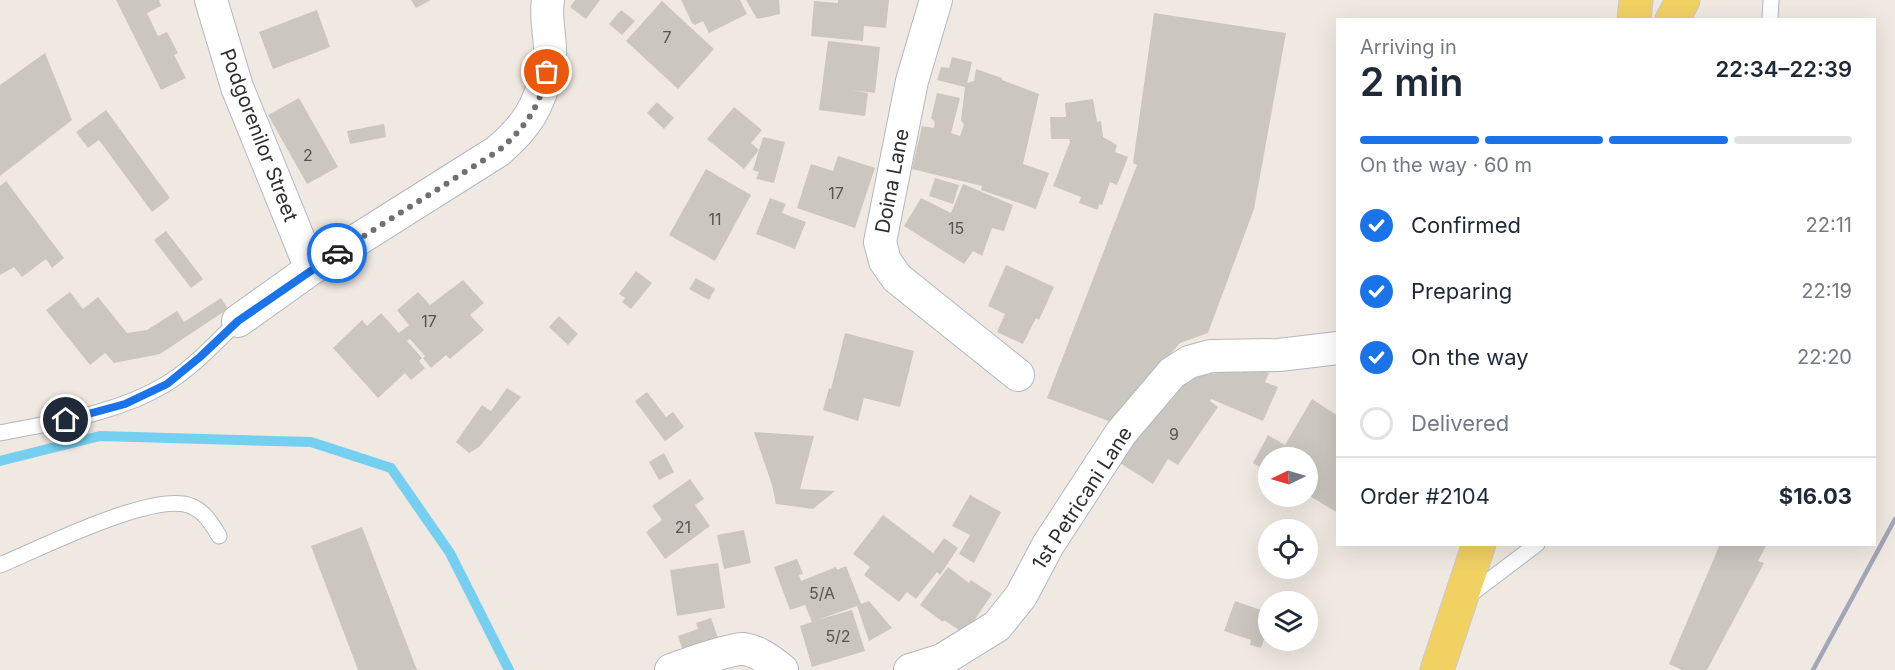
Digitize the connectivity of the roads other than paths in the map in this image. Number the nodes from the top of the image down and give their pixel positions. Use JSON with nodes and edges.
{"nodes":[{"id":1,"x":211,"y":0,"type":"edge"},
{"id":2,"x":548,"y":0,"type":"edge"},
{"id":3,"x":936,"y":0,"type":"edge"},
{"id":4,"x":1636,"y":0,"type":"edge"},
{"id":5,"x":1683,"y":0,"type":"edge"},
{"id":6,"x":1771,"y":0,"type":"edge"},
{"id":7,"x":1634,"y":18,"type":"edge"},
{"id":8,"x":1673,"y":18,"type":"edge"},
{"id":9,"x":1770,"y":18,"type":"edge"},
{"id":10,"x":311,"y":269,"type":"junction"},
{"id":11,"x":238,"y":321,"type":"joint"},
{"id":12,"x":1336,"y":348,"type":"edge"},
{"id":13,"x":1018,"y":375,"type":"dead end"},
{"id":14,"x":0,"y":433,"type":"edge"},
{"id":15,"x":219,"y":536,"type":"dead end"},
{"id":16,"x":1478,"y":546,"type":"edge"},
{"id":17,"x":1534,"y":546,"type":"edge"},
{"id":18,"x":0,"y":565,"type":"edge"},
{"id":19,"x":1460,"y":602,"type":"junction"},
{"id":20,"x":671,"y":670,"type":"edge"},
{"id":21,"x":782,"y":670,"type":"edge"},
{"id":22,"x":910,"y":670,"type":"edge"},
{"id":23,"x":1437,"y":670,"type":"edge"}],
"edges":[{"from":1,"to":10,"type":"street","name":"Podgorenilor Street"},
{"from":2,"to":10,"type":"street"},
{"from":3,"to":13,"type":"street","name":"Doina Lane"},
{"from":4,"to":7,"type":"main road"},
{"from":5,"to":8,"type":"main road"},
{"from":6,"to":9,"type":"lane"},
{"from":10,"to":11,"type":"street"},
{"from":11,"to":14,"type":"lane"},
{"from":12,"to":22,"type":"street","name":"1st Petricani Lane"},
{"from":15,"to":18,"type":"lane"},
{"from":16,"to":19,"type":"main road"},
{"from":17,"to":19,"type":"lane"},
{"from":19,"to":23,"type":"main road"},
{"from":20,"to":21,"type":"street"}]}
